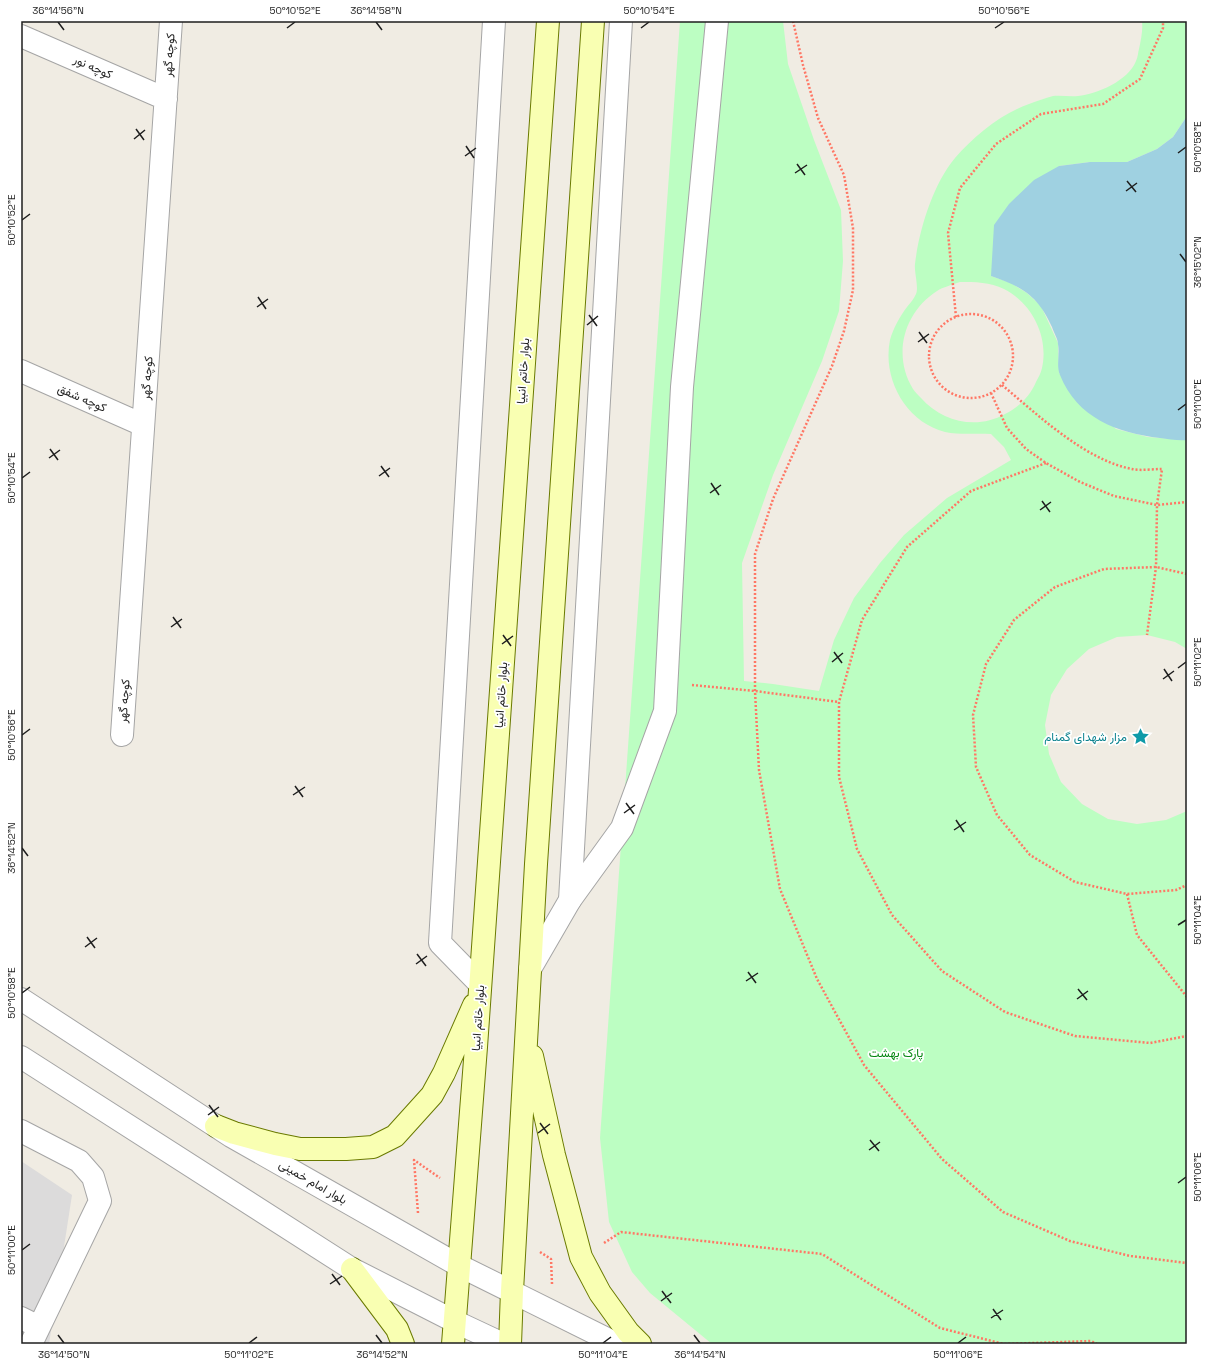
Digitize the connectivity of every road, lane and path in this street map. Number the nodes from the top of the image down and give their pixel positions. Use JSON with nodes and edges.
{"nodes":[{"id":1,"x":171,"y":21,"type":"edge"},
{"id":2,"x":494,"y":21,"type":"edge"},
{"id":3,"x":548,"y":21,"type":"edge"},
{"id":4,"x":593,"y":21,"type":"edge"},
{"id":5,"x":621,"y":21,"type":"edge"},
{"id":6,"x":717,"y":21,"type":"edge"},
{"id":7,"x":793,"y":21,"type":"edge"},
{"id":8,"x":1163,"y":21,"type":"edge"},
{"id":9,"x":21,"y":36,"type":"edge"},
{"id":10,"x":166,"y":99,"type":"junction"},
{"id":11,"x":956,"y":317,"type":"junction"},
{"id":12,"x":21,"y":371,"type":"edge"},
{"id":13,"x":1002,"y":385,"type":"junction"},
{"id":14,"x":991,"y":393,"type":"junction"},
{"id":15,"x":143,"y":425,"type":"junction"},
{"id":16,"x":1046,"y":463,"type":"junction"},
{"id":17,"x":1187,"y":502,"type":"edge"},
{"id":18,"x":1157,"y":504,"type":"junction"},
{"id":19,"x":1156,"y":567,"type":"junction"},
{"id":20,"x":1187,"y":574,"type":"edge"},
{"id":21,"x":1147,"y":635,"type":"dead end"},
{"id":22,"x":666,"y":683,"type":"junction"},
{"id":23,"x":755,"y":691,"type":"junction"},
{"id":24,"x":839,"y":702,"type":"junction"},
{"id":25,"x":122,"y":735,"type":"dead end"},
{"id":26,"x":1187,"y":885,"type":"edge"},
{"id":27,"x":1127,"y":894,"type":"junction"},
{"id":28,"x":570,"y":900,"type":"junction"},
{"id":29,"x":530,"y":969,"type":"junction"},
{"id":30,"x":480,"y":987,"type":"junction"},
{"id":31,"x":1187,"y":997,"type":"edge"},
{"id":32,"x":21,"y":999,"type":"edge"},
{"id":33,"x":526,"y":1033,"type":"junction"},
{"id":34,"x":1187,"y":1036,"type":"edge"},
{"id":35,"x":21,"y":1057,"type":"edge"},
{"id":36,"x":216,"y":1126,"type":"junction"},
{"id":37,"x":21,"y":1131,"type":"edge"},
{"id":38,"x":581,"y":1257,"type":"junction"},
{"id":39,"x":1187,"y":1263,"type":"edge"},
{"id":40,"x":458,"y":1265,"type":"junction"},
{"id":41,"x":352,"y":1269,"type":"junction"},
{"id":42,"x":512,"y":1291,"type":"junction"},
{"id":43,"x":454,"y":1321,"type":"junction"},
{"id":44,"x":31,"y":1330,"type":"edge"},
{"id":45,"x":403,"y":1344,"type":"edge"},
{"id":46,"x":453,"y":1344,"type":"edge"},
{"id":47,"x":503,"y":1344,"type":"edge"},
{"id":48,"x":510,"y":1344,"type":"edge"},
{"id":49,"x":617,"y":1344,"type":"edge"},
{"id":50,"x":640,"y":1344,"type":"edge"},
{"id":51,"x":1097,"y":1344,"type":"edge"}],
"edges":[{"from":1,"to":10,"type":"street","name":"کوچه گهر"},
{"from":2,"to":30,"type":"street"},
{"from":3,"to":30,"type":"main road","name":"بلوار خاتم انبیا"},
{"from":4,"to":29,"type":"main road"},
{"from":5,"to":28,"type":"street"},
{"from":6,"to":22,"type":"street"},
{"from":7,"to":23,"type":"path"},
{"from":8,"to":11,"type":"path"},
{"from":9,"to":10,"type":"street","name":"کوچه نور"},
{"from":10,"to":15,"type":"street","name":"کوچه گهر"},
{"from":11,"to":13,"type":"path"},
{"from":11,"to":14,"type":"path"},
{"from":12,"to":15,"type":"street","name":"کوچه شفق"},
{"from":13,"to":14,"type":"path"},
{"from":13,"to":18,"type":"path"},
{"from":14,"to":16,"type":"path"},
{"from":15,"to":25,"type":"street","name":"کوچه گهر"},
{"from":16,"to":18,"type":"path"},
{"from":16,"to":24,"type":"path"},
{"from":17,"to":18,"type":"path"},
{"from":18,"to":19,"type":"path"},
{"from":19,"to":20,"type":"path"},
{"from":19,"to":21,"type":"path"},
{"from":19,"to":27,"type":"path"},
{"from":22,"to":23,"type":"path"},
{"from":22,"to":28,"type":"street"},
{"from":23,"to":24,"type":"path"},
{"from":23,"to":39,"type":"path"},
{"from":24,"to":34,"type":"path"},
{"from":26,"to":27,"type":"path"},
{"from":27,"to":31,"type":"path"},
{"from":28,"to":29,"type":"street"},
{"from":29,"to":33,"type":"main road"},
{"from":30,"to":36,"type":"main road"},
{"from":30,"to":40,"type":"main road","name":"بلوار خاتم انبیا"},
{"from":32,"to":36,"type":"street","name":"بلوار امام خمینی"},
{"from":33,"to":38,"type":"main road"},
{"from":33,"to":42,"type":"main road"},
{"from":35,"to":41,"type":"street"},
{"from":36,"to":40,"type":"street","name":"بلوار امام خمینی"},
{"from":37,"to":44,"type":"street"},
{"from":38,"to":50,"type":"main road"},
{"from":38,"to":51,"type":"path"},
{"from":40,"to":42,"type":"street","name":"بلوار امام خمینی"},
{"from":40,"to":43,"type":"main road","name":"بلوار خاتم انبیا"},
{"from":41,"to":43,"type":"street"},
{"from":41,"to":45,"type":"main road"},
{"from":42,"to":48,"type":"main road"},
{"from":42,"to":49,"type":"street","name":"بلوار امام خمینی"},
{"from":43,"to":46,"type":"main road","name":"بلوار خاتم انبیا"},
{"from":43,"to":47,"type":"street"}]}
